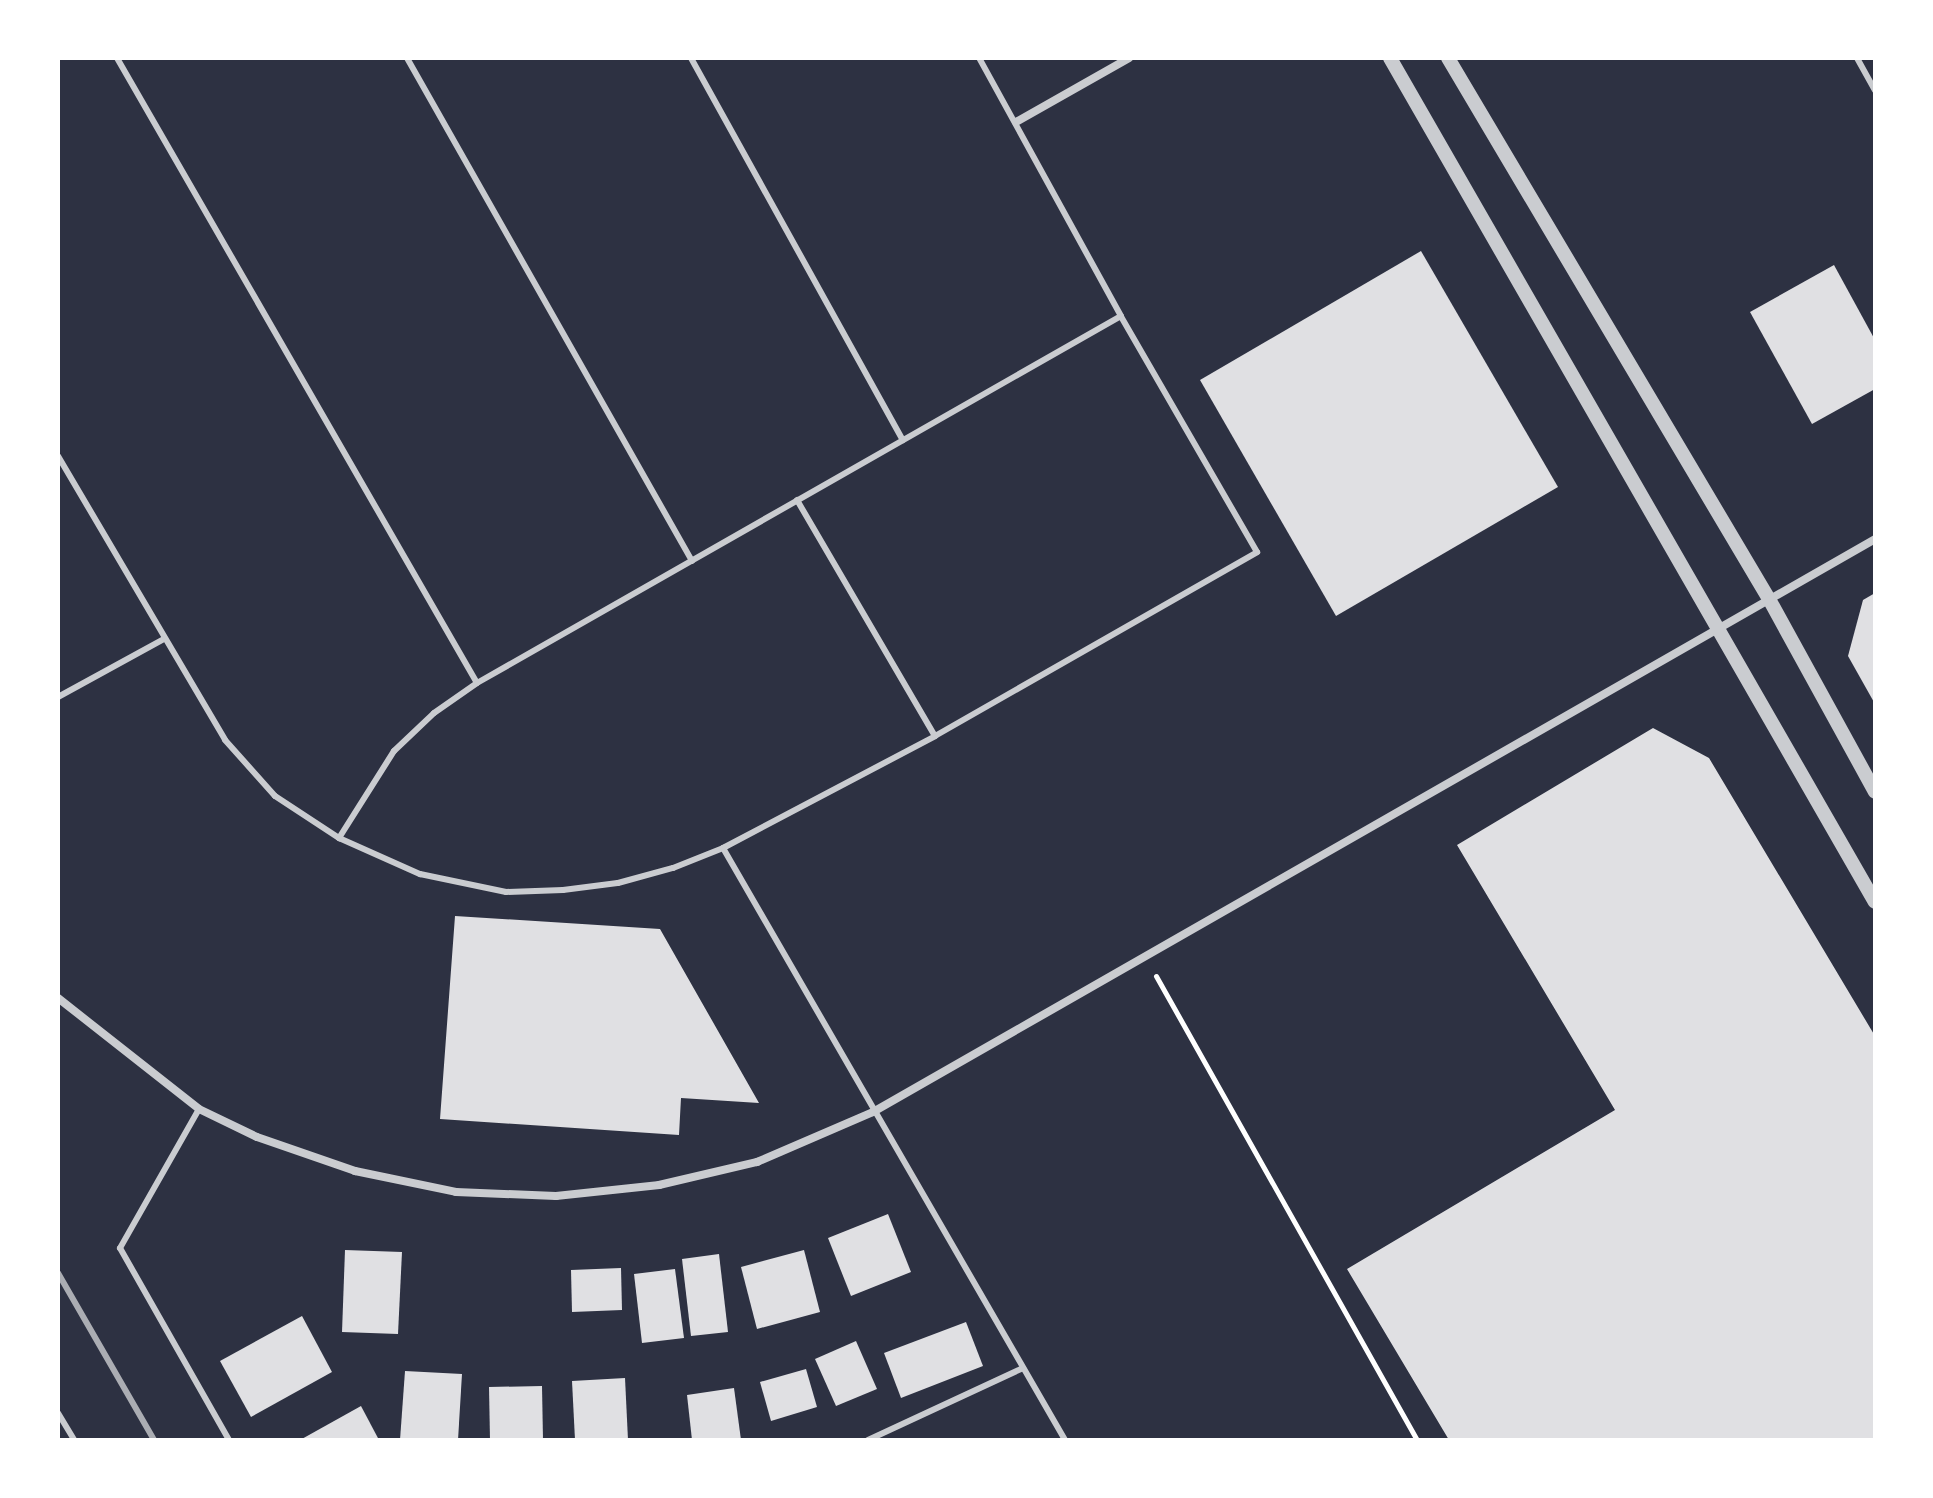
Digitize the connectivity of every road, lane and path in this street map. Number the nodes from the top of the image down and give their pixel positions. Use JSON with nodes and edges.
{"nodes":[{"id":1,"x":117,"y":58,"type":"edge"},
{"id":2,"x":407,"y":58,"type":"edge"},
{"id":3,"x":691,"y":58,"type":"edge"},
{"id":4,"x":979,"y":58,"type":"edge"},
{"id":5,"x":1129,"y":58,"type":"edge"},
{"id":6,"x":1390,"y":58,"type":"edge"},
{"id":7,"x":1448,"y":58,"type":"edge"},
{"id":8,"x":1857,"y":58,"type":"edge"},
{"id":9,"x":1875,"y":90,"type":"edge"},
{"id":10,"x":1016,"y":122,"type":"junction"},
{"id":11,"x":1121,"y":316,"type":"junction"},
{"id":12,"x":903,"y":440,"type":"junction"},
{"id":13,"x":58,"y":456,"type":"edge"},
{"id":14,"x":797,"y":500,"type":"junction"},
{"id":15,"x":1875,"y":539,"type":"edge"},
{"id":16,"x":692,"y":561,"type":"junction"},
{"id":17,"x":1769,"y":599,"type":"junction"},
{"id":18,"x":1719,"y":629,"type":"junction"},
{"id":19,"x":164,"y":639,"type":"junction"},
{"id":20,"x":477,"y":683,"type":"junction"},
{"id":21,"x":58,"y":697,"type":"edge"},
{"id":22,"x":935,"y":736,"type":"junction"},
{"id":23,"x":1875,"y":792,"type":"edge"},
{"id":24,"x":339,"y":838,"type":"junction"},
{"id":25,"x":723,"y":848,"type":"junction"},
{"id":26,"x":1875,"y":902,"type":"edge"},
{"id":27,"x":1145,"y":957,"type":"junction"},
{"id":28,"x":58,"y":998,"type":"edge"},
{"id":29,"x":199,"y":1109,"type":"junction"},
{"id":30,"x":873,"y":1112,"type":"junction"},
{"id":31,"x":1023,"y":1368,"type":"junction"},
{"id":32,"x":58,"y":1413,"type":"edge"},
{"id":33,"x":74,"y":1440,"type":"edge"},
{"id":34,"x":229,"y":1440,"type":"edge"},
{"id":35,"x":868,"y":1440,"type":"edge"},
{"id":36,"x":1065,"y":1440,"type":"edge"},
{"id":37,"x":1417,"y":1440,"type":"edge"}],
"edges":[{"from":1,"to":20,"type":"lane"},
{"from":2,"to":16,"type":"lane"},
{"from":3,"to":12,"type":"lane"},
{"from":4,"to":10,"type":"lane"},
{"from":5,"to":10,"type":"street"},
{"from":6,"to":18,"type":"street"},
{"from":7,"to":17,"type":"street"},
{"from":8,"to":9,"type":"lane"},
{"from":10,"to":11,"type":"lane"},
{"from":11,"to":12,"type":"lane"},
{"from":11,"to":22,"type":"lane"},
{"from":12,"to":14,"type":"lane"},
{"from":13,"to":19,"type":"lane"},
{"from":14,"to":16,"type":"lane"},
{"from":14,"to":22,"type":"lane"},
{"from":15,"to":17,"type":"street"},
{"from":16,"to":20,"type":"lane"},
{"from":17,"to":18,"type":"street"},
{"from":17,"to":23,"type":"street"},
{"from":18,"to":26,"type":"street"},
{"from":18,"to":27,"type":"street"},
{"from":19,"to":21,"type":"lane"},
{"from":19,"to":24,"type":"lane"},
{"from":20,"to":24,"type":"lane"},
{"from":22,"to":25,"type":"lane"},
{"from":24,"to":25,"type":"lane"},
{"from":25,"to":30,"type":"lane"},
{"from":27,"to":30,"type":"street"},
{"from":27,"to":37,"type":"path"},
{"from":28,"to":29,"type":"street"},
{"from":29,"to":30,"type":"street"},
{"from":29,"to":34,"type":"lane"},
{"from":30,"to":31,"type":"lane"},
{"from":31,"to":35,"type":"lane"},
{"from":31,"to":36,"type":"lane"},
{"from":32,"to":33,"type":"lane"}]}
